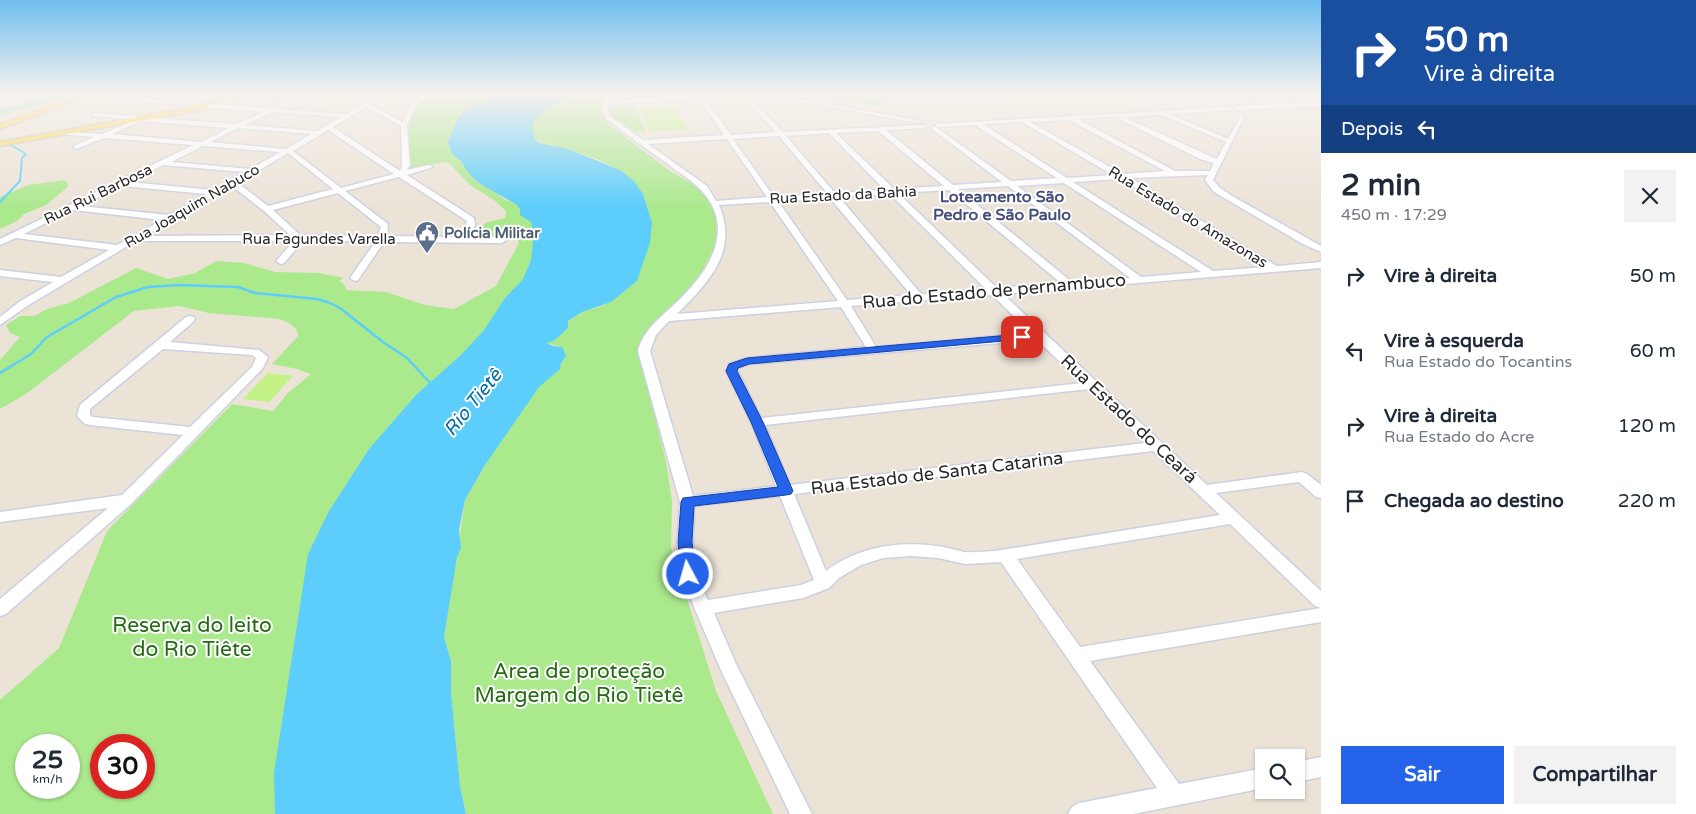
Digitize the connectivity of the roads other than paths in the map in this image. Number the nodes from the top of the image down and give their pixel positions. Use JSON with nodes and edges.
{"nodes":[{"id":1,"x":59,"y":132,"type":"joint"},
{"id":2,"x":111,"y":132,"type":"edge"},
{"id":3,"x":227,"y":132,"type":"edge"},
{"id":4,"x":305,"y":132,"type":"edge"},
{"id":5,"x":335,"y":132,"type":"edge"},
{"id":6,"x":404,"y":132,"type":"edge"},
{"id":7,"x":628,"y":132,"type":"edge"},
{"id":8,"x":725,"y":132,"type":"edge"},
{"id":9,"x":814,"y":132,"type":"edge"},
{"id":10,"x":831,"y":132,"type":"edge"},
{"id":11,"x":884,"y":132,"type":"edge"},
{"id":12,"x":944,"y":132,"type":"edge"},
{"id":13,"x":990,"y":132,"type":"edge"},
{"id":14,"x":1043,"y":132,"type":"edge"},
{"id":15,"x":1097,"y":132,"type":"edge"},
{"id":16,"x":1151,"y":132,"type":"edge"},
{"id":17,"x":1205,"y":132,"type":"edge"},
{"id":18,"x":1232,"y":132,"type":"edge"},
{"id":19,"x":319,"y":133,"type":"joint"},
{"id":20,"x":781,"y":134,"type":"junction"},
{"id":21,"x":102,"y":136,"type":"junction"},
{"id":22,"x":728,"y":137,"type":"junction"},
{"id":23,"x":1229,"y":141,"type":"junction"},
{"id":24,"x":642,"y":142,"type":"junction"},
{"id":25,"x":203,"y":143,"type":"junction"},
{"id":26,"x":0,"y":144,"type":"edge"},
{"id":27,"x":76,"y":147,"type":"dead end"},
{"id":28,"x":289,"y":152,"type":"junction"},
{"id":29,"x":1219,"y":162,"type":"junction"},
{"id":30,"x":162,"y":163,"type":"junction"},
{"id":31,"x":429,"y":167,"type":"dead end"},
{"id":32,"x":253,"y":171,"type":"junction"},
{"id":33,"x":1174,"y":173,"type":"junction"},
{"id":34,"x":1211,"y":173,"type":"junction"},
{"id":35,"x":402,"y":174,"type":"junction"},
{"id":36,"x":1123,"y":177,"type":"junction"},
{"id":37,"x":1067,"y":181,"type":"junction"},
{"id":38,"x":120,"y":183,"type":"junction"},
{"id":39,"x":233,"y":183,"type":"junction"},
{"id":40,"x":1010,"y":184,"type":"junction"},
{"id":41,"x":951,"y":188,"type":"junction"},
{"id":42,"x":340,"y":191,"type":"junction"},
{"id":43,"x":894,"y":192,"type":"junction"},
{"id":44,"x":215,"y":193,"type":"junction"},
{"id":45,"x":832,"y":196,"type":"junction"},
{"id":46,"x":772,"y":200,"type":"junction"},
{"id":47,"x":716,"y":203,"type":"junction"},
{"id":48,"x":70,"y":207,"type":"junction"},
{"id":49,"x":267,"y":209,"type":"junction"},
{"id":50,"x":171,"y":218,"type":"junction"},
{"id":51,"x":14,"y":235,"type":"junction"},
{"id":52,"x":299,"y":238,"type":"junction"},
{"id":53,"x":136,"y":239,"type":"junction"},
{"id":54,"x":382,"y":239,"type":"junction"},
{"id":55,"x":465,"y":240,"type":"junction"},
{"id":56,"x":502,"y":240,"type":"dead end"},
{"id":57,"x":0,"y":242,"type":"edge"},
{"id":58,"x":119,"y":248,"type":"junction"},
{"id":59,"x":1321,"y":249,"type":"edge"},
{"id":60,"x":281,"y":261,"type":"dead end"},
{"id":61,"x":1321,"y":265,"type":"edge"},
{"id":62,"x":1274,"y":268,"type":"junction"},
{"id":63,"x":0,"y":273,"type":"edge"},
{"id":64,"x":1212,"y":274,"type":"junction"},
{"id":65,"x":355,"y":278,"type":"dead end"},
{"id":66,"x":1138,"y":279,"type":"junction"},
{"id":67,"x":63,"y":280,"type":"junction"},
{"id":68,"x":1069,"y":285,"type":"junction"},
{"id":69,"x":996,"y":291,"type":"junction"},
{"id":70,"x":918,"y":297,"type":"junction"},
{"id":71,"x":844,"y":303,"type":"junction"},
{"id":72,"x":666,"y":318,"type":"junction"},
{"id":73,"x":190,"y":319,"type":"dead end"},
{"id":74,"x":1,"y":320,"type":"edge"},
{"id":75,"x":1040,"y":336,"type":"junction"},
{"id":76,"x":160,"y":345,"type":"junction"},
{"id":77,"x":873,"y":350,"type":"junction"},
{"id":78,"x":1094,"y":385,"type":"junction"},
{"id":79,"x":757,"y":422,"type":"junction"},
{"id":80,"x":194,"y":432,"type":"junction"},
{"id":81,"x":1157,"y":446,"type":"junction"},
{"id":82,"x":1204,"y":490,"type":"junction"},
{"id":83,"x":786,"y":491,"type":"junction"},
{"id":84,"x":1321,"y":493,"type":"edge"},
{"id":85,"x":126,"y":500,"type":"junction"},
{"id":86,"x":687,"y":502,"type":"junction"},
{"id":87,"x":0,"y":517,"type":"edge"},
{"id":88,"x":1233,"y":518,"type":"junction"},
{"id":89,"x":1005,"y":555,"type":"junction"},
{"id":90,"x":823,"y":583,"type":"junction"},
{"id":91,"x":1321,"y":601,"type":"edge"},
{"id":92,"x":704,"y":608,"type":"junction"},
{"id":93,"x":0,"y":609,"type":"edge"},
{"id":94,"x":1321,"y":615,"type":"edge"},
{"id":95,"x":1076,"y":656,"type":"junction"},
{"id":96,"x":1321,"y":767,"type":"edge"},
{"id":97,"x":1305,"y":770,"type":"edge"},
{"id":98,"x":1255,"y":780,"type":"edge"},
{"id":99,"x":1174,"y":796,"type":"junction"},
{"id":100,"x":801,"y":814,"type":"edge"},
{"id":101,"x":1079,"y":814,"type":"edge"}],
"edges":[{"from":1,"to":21,"type":"street"},
{"from":1,"to":26,"type":"main road"},
{"from":2,"to":21,"type":"street"},
{"from":3,"to":25,"type":"street","name":"Rua Rui Barbosa"},
{"from":4,"to":19,"type":"street"},
{"from":5,"to":35,"type":"street"},
{"from":6,"to":35,"type":"street"},
{"from":7,"to":24,"type":"street"},
{"from":8,"to":22,"type":"street"},
{"from":9,"to":20,"type":"street"},
{"from":10,"to":43,"type":"street","name":"Rua Estado do Ceará"},
{"from":11,"to":41,"type":"street"},
{"from":12,"to":40,"type":"street"},
{"from":13,"to":37,"type":"street"},
{"from":14,"to":36,"type":"street","name":"Rua Estado do Amazonas"},
{"from":15,"to":33,"type":"street"},
{"from":16,"to":29,"type":"street"},
{"from":17,"to":23,"type":"street"},
{"from":18,"to":23,"type":"street"},
{"from":19,"to":28,"type":"street","name":"Rua Joaquim Nabuco"},
{"from":20,"to":22,"type":"street"},
{"from":20,"to":45,"type":"street"},
{"from":21,"to":25,"type":"street"},
{"from":21,"to":27,"type":"street"},
{"from":22,"to":24,"type":"street"},
{"from":22,"to":46,"type":"street"},
{"from":23,"to":29,"type":"street"},
{"from":24,"to":47,"type":"street"},
{"from":25,"to":28,"type":"street"},
{"from":25,"to":30,"type":"street","name":"Rua Rui Barbosa"},
{"from":28,"to":32,"type":"street","name":"Rua Joaquim Nabuco"},
{"from":28,"to":42,"type":"street"},
{"from":29,"to":34,"type":"street"},
{"from":30,"to":32,"type":"street"},
{"from":30,"to":38,"type":"street","name":"Rua Rui Barbosa"},
{"from":31,"to":35,"type":"street"},
{"from":32,"to":39,"type":"street","name":"Rua Joaquim Nabuco"},
{"from":33,"to":34,"type":"street","name":"Rua Estado da Bahia"},
{"from":33,"to":36,"type":"street","name":"Rua Estado da Bahia"},
{"from":34,"to":59,"type":"street"},
{"from":35,"to":42,"type":"street"},
{"from":35,"to":55,"type":"street"},
{"from":36,"to":37,"type":"street","name":"Rua Estado da Bahia"},
{"from":36,"to":62,"type":"street","name":"Rua Estado do Amazonas"},
{"from":37,"to":40,"type":"street","name":"Rua Estado da Bahia"},
{"from":37,"to":64,"type":"street"},
{"from":38,"to":44,"type":"street"},
{"from":38,"to":48,"type":"street","name":"Rua Rui Barbosa"},
{"from":39,"to":44,"type":"street","name":"Rua Joaquim Nabuco"},
{"from":39,"to":49,"type":"street"},
{"from":40,"to":41,"type":"street","name":"Rua Estado da Bahia"},
{"from":40,"to":66,"type":"street"},
{"from":41,"to":43,"type":"street","name":"Rua Estado da Bahia"},
{"from":41,"to":68,"type":"street"},
{"from":42,"to":49,"type":"street"},
{"from":42,"to":54,"type":"street"},
{"from":43,"to":45,"type":"street","name":"Rua Estado da Bahia"},
{"from":43,"to":69,"type":"street","name":"Rua Estado do Ceará"},
{"from":44,"to":50,"type":"street","name":"Rua Joaquim Nabuco"},
{"from":45,"to":46,"type":"street","name":"Rua Estado da Bahia"},
{"from":45,"to":70,"type":"street"},
{"from":46,"to":47,"type":"street","name":"Rua Estado da Bahia"},
{"from":46,"to":71,"type":"street"},
{"from":47,"to":72,"type":"street"},
{"from":48,"to":50,"type":"street"},
{"from":48,"to":51,"type":"street","name":"Rua Rui Barbosa"},
{"from":49,"to":52,"type":"street"},
{"from":50,"to":53,"type":"street","name":"Rua Joaquim Nabuco"},
{"from":51,"to":57,"type":"street","name":"Rua Rui Barbosa"},
{"from":51,"to":58,"type":"street"},
{"from":52,"to":53,"type":"street","name":"Rua Fagundes Varella"},
{"from":52,"to":54,"type":"street","name":"Rua Fagundes Varella"},
{"from":52,"to":60,"type":"street"},
{"from":53,"to":58,"type":"street","name":"Rua Joaquim Nabuco"},
{"from":54,"to":55,"type":"street","name":"Rua Fagundes Varella"},
{"from":54,"to":65,"type":"street"},
{"from":55,"to":56,"type":"street","name":"Rua Fagundes Varella"},
{"from":58,"to":67,"type":"street","name":"Rua Joaquim Nabuco"},
{"from":61,"to":62,"type":"street","name":"Rua do Estado de pernambuco"},
{"from":62,"to":64,"type":"street","name":"Rua do Estado de pernambuco"},
{"from":63,"to":67,"type":"street"},
{"from":64,"to":66,"type":"street","name":"Rua do Estado de pernambuco"},
{"from":66,"to":68,"type":"street","name":"Rua do Estado de pernambuco"},
{"from":67,"to":74,"type":"street","name":"Rua Joaquim Nabuco"},
{"from":68,"to":69,"type":"street","name":"Rua do Estado de pernambuco"},
{"from":69,"to":70,"type":"street","name":"Rua do Estado de pernambuco"},
{"from":69,"to":75,"type":"street","name":"Rua Estado do Ceará"},
{"from":70,"to":71,"type":"street","name":"Rua do Estado de pernambuco"},
{"from":71,"to":72,"type":"street","name":"Rua do Estado de pernambuco"},
{"from":71,"to":77,"type":"street"},
{"from":72,"to":86,"type":"street"},
{"from":73,"to":76,"type":"street"},
{"from":75,"to":77,"type":"street"},
{"from":75,"to":78,"type":"street","name":"Rua Estado do Ceará"},
{"from":76,"to":80,"type":"street"},
{"from":76,"to":80,"type":"street"},
{"from":77,"to":79,"type":"street"},
{"from":78,"to":79,"type":"street"},
{"from":78,"to":81,"type":"street","name":"Rua Estado do Ceará"},
{"from":79,"to":83,"type":"street"},
{"from":80,"to":85,"type":"street"},
{"from":81,"to":82,"type":"street","name":"Rua Estado do Ceará"},
{"from":81,"to":83,"type":"street","name":"Rua Estado de Santa Catarina"},
{"from":82,"to":84,"type":"street"},
{"from":82,"to":88,"type":"street","name":"Rua Estado do Ceará"},
{"from":83,"to":86,"type":"street","name":"Rua Estado de Santa Catarina"},
{"from":83,"to":90,"type":"street"},
{"from":85,"to":87,"type":"street"},
{"from":85,"to":93,"type":"street"},
{"from":86,"to":92,"type":"street"},
{"from":88,"to":89,"type":"street"},
{"from":88,"to":91,"type":"street","name":"Rua Estado do Ceará"},
{"from":89,"to":90,"type":"street"},
{"from":89,"to":95,"type":"street"},
{"from":90,"to":92,"type":"street"},
{"from":92,"to":100,"type":"street"},
{"from":94,"to":95,"type":"street"},
{"from":95,"to":99,"type":"street"},
{"from":96,"to":97,"type":"street"},
{"from":98,"to":99,"type":"street"},
{"from":99,"to":101,"type":"street"}]}
